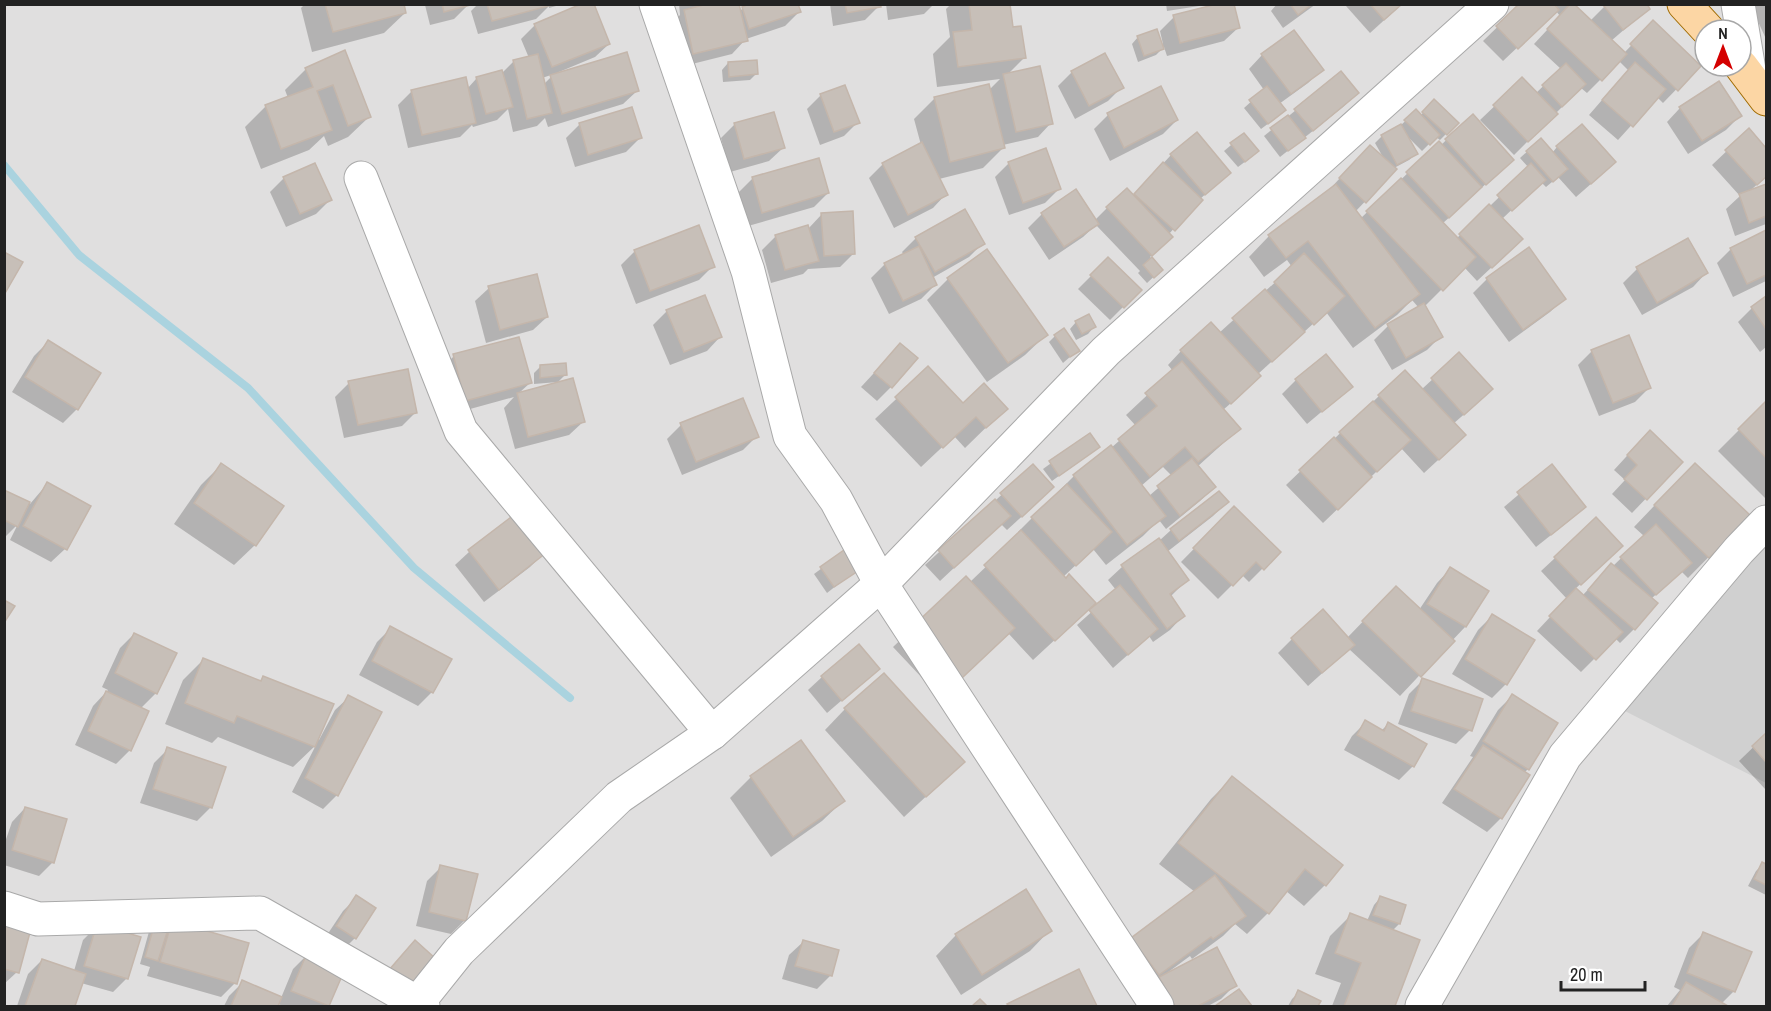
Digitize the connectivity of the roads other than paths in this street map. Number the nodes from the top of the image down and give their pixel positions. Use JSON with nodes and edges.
{"nodes":[{"id":1,"x":656,"y":4,"type":"edge"},
{"id":2,"x":1492,"y":4,"type":"edge"},
{"id":3,"x":1684,"y":4,"type":"edge"},
{"id":4,"x":1738,"y":4,"type":"edge"},
{"id":5,"x":1696,"y":18,"type":"edge"},
{"id":6,"x":1753,"y":80,"type":"edge"},
{"id":7,"x":361,"y":178,"type":"dead end"},
{"id":8,"x":1767,"y":522,"type":"edge"},
{"id":9,"x":881,"y":584,"type":"junction"},
{"id":10,"x":711,"y":734,"type":"junction"},
{"id":11,"x":4,"y":908,"type":"edge"},
{"id":12,"x":419,"y":1005,"type":"edge"},
{"id":13,"x":1157,"y":1006,"type":"edge"},
{"id":14,"x":1422,"y":1006,"type":"edge"}],
"edges":[{"from":1,"to":9,"type":"street"},
{"from":2,"to":9,"type":"street"},
{"from":3,"to":5,"type":"main road"},
{"from":4,"to":6,"type":"street"},
{"from":7,"to":10,"type":"street"},
{"from":8,"to":14,"type":"street"},
{"from":9,"to":10,"type":"street"},
{"from":9,"to":13,"type":"street"},
{"from":10,"to":12,"type":"street"},
{"from":11,"to":12,"type":"street"}]}
